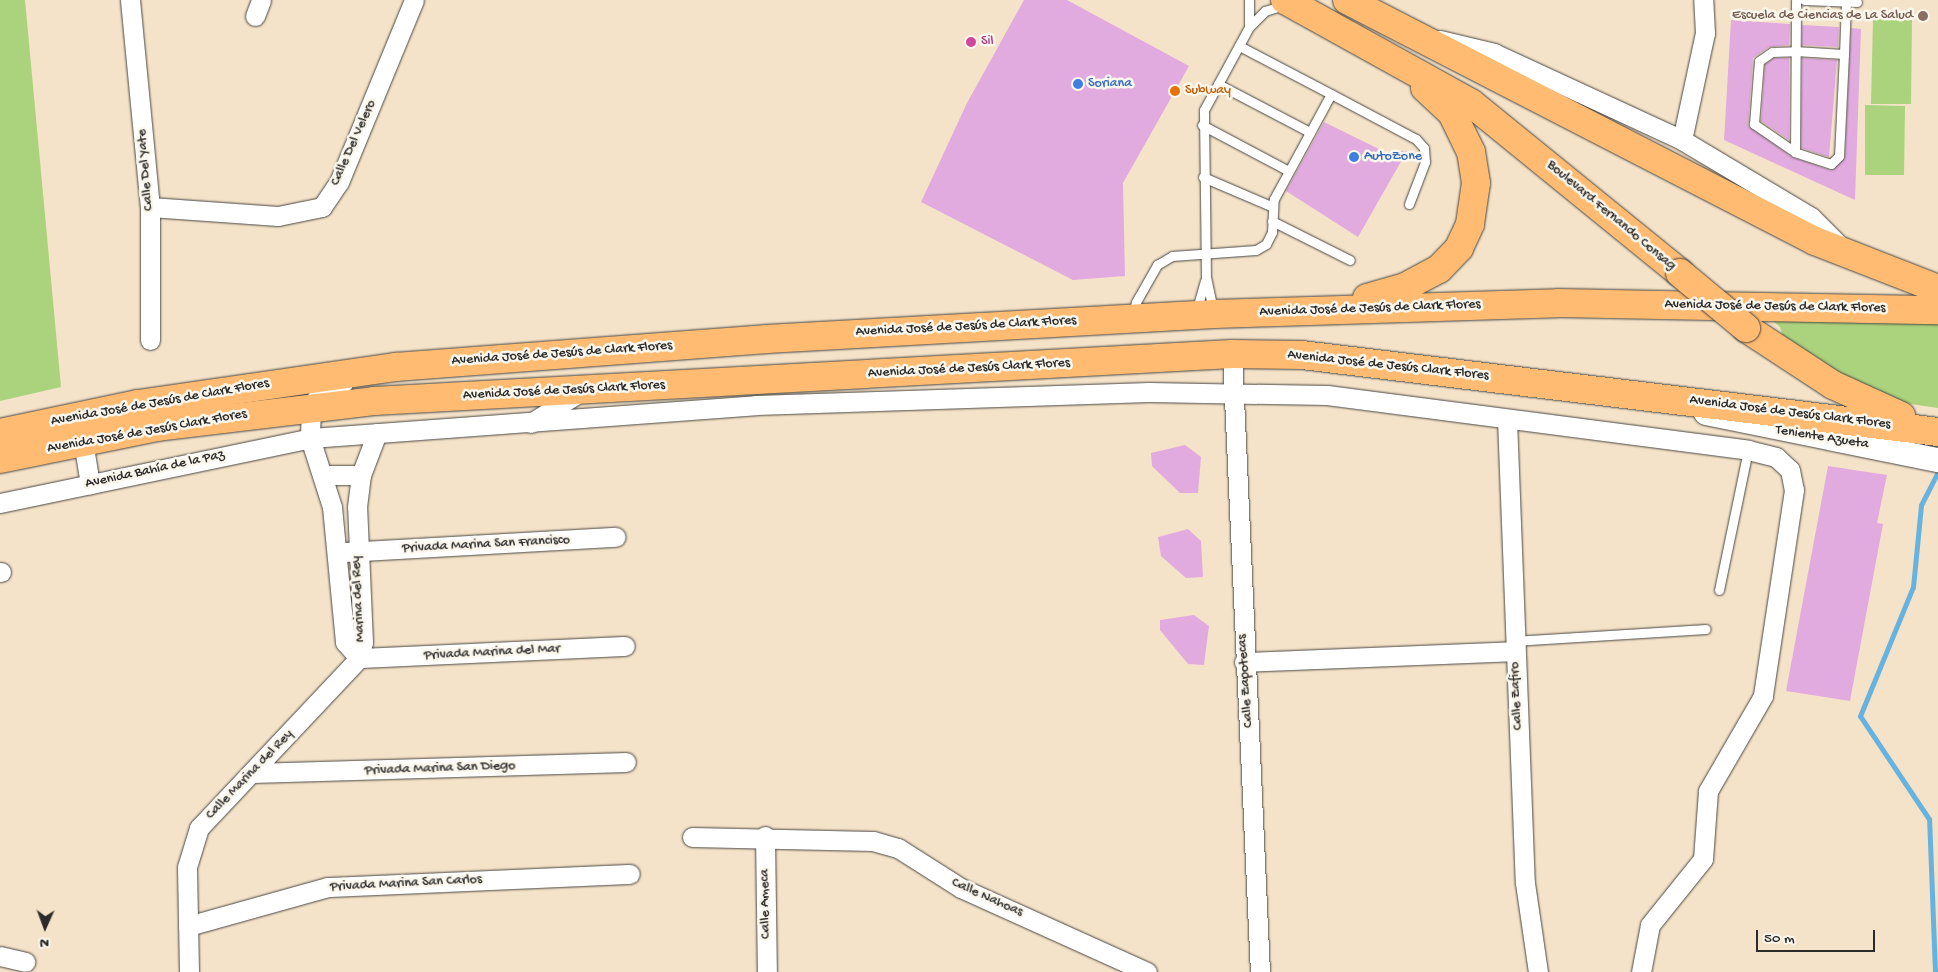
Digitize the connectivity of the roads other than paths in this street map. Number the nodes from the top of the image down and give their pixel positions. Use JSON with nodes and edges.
{"nodes":[{"id":1,"x":130,"y":0,"type":"edge"},
{"id":2,"x":414,"y":0,"type":"edge"},
{"id":3,"x":1249,"y":0,"type":"edge"},
{"id":4,"x":1347,"y":0,"type":"edge"},
{"id":5,"x":1703,"y":0,"type":"edge"},
{"id":6,"x":1796,"y":0,"type":"edge"},
{"id":7,"x":1804,"y":0,"type":"edge"},
{"id":8,"x":1846,"y":1,"type":"junction"},
{"id":9,"x":1289,"y":2,"type":"edge"},
{"id":10,"x":1857,"y":2,"type":"dead end"},
{"id":11,"x":1249,"y":27,"type":"junction"},
{"id":12,"x":1412,"y":35,"type":"junction"},
{"id":13,"x":1239,"y":46,"type":"junction"},
{"id":14,"x":1795,"y":51,"type":"junction"},
{"id":15,"x":1387,"y":54,"type":"junction"},
{"id":16,"x":1844,"y":54,"type":"junction"},
{"id":17,"x":1218,"y":84,"type":"junction"},
{"id":18,"x":1331,"y":94,"type":"junction"},
{"id":19,"x":1202,"y":126,"type":"junction"},
{"id":20,"x":1310,"y":132,"type":"junction"},
{"id":21,"x":1682,"y":140,"type":"junction"},
{"id":22,"x":1795,"y":152,"type":"junction"},
{"id":23,"x":1290,"y":171,"type":"junction"},
{"id":24,"x":1203,"y":177,"type":"junction"},
{"id":25,"x":1409,"y":204,"type":"dead end"},
{"id":26,"x":150,"y":207,"type":"junction"},
{"id":27,"x":1273,"y":207,"type":"junction"},
{"id":28,"x":1272,"y":221,"type":"junction"},
{"id":29,"x":1205,"y":253,"type":"junction"},
{"id":30,"x":1850,"y":256,"type":"junction"},
{"id":31,"x":1350,"y":260,"type":"dead end"},
{"id":32,"x":1206,"y":278,"type":"junction"},
{"id":33,"x":1937,"y":293,"type":"edge"},
{"id":34,"x":1319,"y":310,"type":"junction"},
{"id":35,"x":1205,"y":314,"type":"junction"},
{"id":36,"x":1132,"y":318,"type":"junction"},
{"id":37,"x":150,"y":340,"type":"dead end"},
{"id":38,"x":1232,"y":354,"type":"junction"},
{"id":39,"x":1122,"y":359,"type":"junction"},
{"id":40,"x":396,"y":367,"type":"junction"},
{"id":41,"x":278,"y":382,"type":"junction"},
{"id":42,"x":581,"y":390,"type":"junction"},
{"id":43,"x":1234,"y":390,"type":"junction"},
{"id":44,"x":1650,"y":396,"type":"junction"},
{"id":45,"x":311,"y":407,"type":"junction"},
{"id":46,"x":241,"y":414,"type":"junction"},
{"id":47,"x":1507,"y":419,"type":"junction"},
{"id":48,"x":530,"y":423,"type":"junction"},
{"id":49,"x":1938,"y":425,"type":"edge"},
{"id":50,"x":1938,"y":432,"type":"edge"},
{"id":51,"x":0,"y":433,"type":"edge"},
{"id":52,"x":377,"y":433,"type":"junction"},
{"id":53,"x":310,"y":438,"type":"junction"},
{"id":54,"x":83,"y":441,"type":"junction"},
{"id":55,"x":1748,"y":450,"type":"junction"},
{"id":56,"x":0,"y":459,"type":"edge"},
{"id":57,"x":1938,"y":460,"type":"edge"},
{"id":58,"x":325,"y":475,"type":"junction"},
{"id":59,"x":361,"y":475,"type":"junction"},
{"id":60,"x":90,"y":484,"type":"junction"},
{"id":61,"x":0,"y":503,"type":"edge"},
{"id":62,"x":616,"y":537,"type":"dead end"},
{"id":63,"x":356,"y":552,"type":"junction"},
{"id":64,"x":337,"y":553,"type":"junction"},
{"id":65,"x":1719,"y":590,"type":"dead end"},
{"id":66,"x":1706,"y":630,"type":"dead end"},
{"id":67,"x":625,"y":646,"type":"dead end"},
{"id":68,"x":1514,"y":646,"type":"junction"},
{"id":69,"x":359,"y":658,"type":"junction"},
{"id":70,"x":1244,"y":662,"type":"junction"},
{"id":71,"x":626,"y":762,"type":"dead end"},
{"id":72,"x":254,"y":773,"type":"junction"},
{"id":73,"x":765,"y":836,"type":"junction"},
{"id":74,"x":692,"y":837,"type":"dead end"},
{"id":75,"x":630,"y":874,"type":"dead end"},
{"id":76,"x":188,"y":926,"type":"junction"},
{"id":77,"x":0,"y":956,"type":"edge"},
{"id":78,"x":25,"y":962,"type":"dead end"},
{"id":79,"x":189,"y":972,"type":"edge"},
{"id":80,"x":767,"y":972,"type":"edge"},
{"id":81,"x":1147,"y":972,"type":"edge"},
{"id":82,"x":1260,"y":972,"type":"edge"},
{"id":83,"x":1538,"y":972,"type":"edge"},
{"id":84,"x":1641,"y":972,"type":"edge"}],
"edges":[{"from":1,"to":26,"type":"street","name":"Calle Del Yate"},
{"from":2,"to":26,"type":"street","name":"Calle Del Velero"},
{"from":3,"to":11,"type":"lane"},
{"from":4,"to":12,"type":"highway"},
{"from":5,"to":21,"type":"street"},
{"from":6,"to":14,"type":"lane"},
{"from":7,"to":8,"type":"lane"},
{"from":8,"to":10,"type":"lane"},
{"from":8,"to":16,"type":"lane"},
{"from":9,"to":11,"type":"lane"},
{"from":9,"to":15,"type":"highway","name":"Boulevard Fernando Consag"},
{"from":11,"to":13,"type":"lane"},
{"from":12,"to":21,"type":"street"},
{"from":12,"to":30,"type":"highway"},
{"from":13,"to":17,"type":"lane"},
{"from":13,"to":18,"type":"lane"},
{"from":14,"to":16,"type":"lane"},
{"from":14,"to":22,"type":"lane"},
{"from":14,"to":22,"type":"lane"},
{"from":15,"to":34,"type":"highway"},
{"from":15,"to":49,"type":"highway","name":"Boulevard Fernando Consag","bridge":true},
{"from":16,"to":22,"type":"lane"},
{"from":17,"to":19,"type":"lane"},
{"from":17,"to":20,"type":"lane"},
{"from":18,"to":20,"type":"lane"},
{"from":18,"to":25,"type":"lane"},
{"from":19,"to":23,"type":"lane"},
{"from":19,"to":24,"type":"lane"},
{"from":20,"to":23,"type":"lane"},
{"from":21,"to":30,"type":"street"},
{"from":23,"to":27,"type":"lane"},
{"from":24,"to":27,"type":"lane"},
{"from":24,"to":29,"type":"lane"},
{"from":26,"to":37,"type":"street","name":"Calle Del Yate"},
{"from":27,"to":28,"type":"lane"},
{"from":28,"to":29,"type":"lane"},
{"from":28,"to":31,"type":"lane"},
{"from":29,"to":32,"type":"lane"},
{"from":29,"to":36,"type":"lane"},
{"from":30,"to":33,"type":"highway"},
{"from":32,"to":35,"type":"lane"},
{"from":32,"to":35,"type":"lane"},
{"from":33,"to":34,"type":"highway","name":"Avenida José de Jesús de Clark Flores"},
{"from":34,"to":35,"type":"highway","name":"Avenida José de Jesús de Clark Flores"},
{"from":35,"to":36,"type":"highway","name":"Avenida José de Jesús de Clark Flores"},
{"from":35,"to":39,"type":"highway"},
{"from":36,"to":40,"type":"highway","name":"Avenida José de Jesús de Clark Flores"},
{"from":38,"to":39,"type":"highway","name":"Avenida José de Jesús Clark Flores"},
{"from":38,"to":43,"type":"street","name":"Calle Zapotecas"},
{"from":38,"to":44,"type":"highway","name":"Avenida José de Jesús Clark Flores"},
{"from":39,"to":42,"type":"highway","name":"Avenida José de Jesús Clark Flores"},
{"from":40,"to":41,"type":"highway","name":"Avenida José de Jesús de Clark Flores"},
{"from":40,"to":45,"type":"street"},
{"from":41,"to":46,"type":"highway"},
{"from":41,"to":51,"type":"highway","name":"Avenida José de Jesús de Clark Flores"},
{"from":42,"to":45,"type":"highway","name":"Avenida José de Jesús Clark Flores"},
{"from":42,"to":48,"type":"street"},
{"from":43,"to":47,"type":"street","name":"Avenida Bahía de la Paz"},
{"from":43,"to":48,"type":"street","name":"Avenida Bahía de la Paz"},
{"from":43,"to":70,"type":"street","name":"Calle Zapotecas"},
{"from":44,"to":50,"type":"highway","name":"Avenida José de Jesús Clark Flores"},
{"from":44,"to":57,"type":"street","name":"Teniente Azueta"},
{"from":45,"to":46,"type":"highway","name":"Avenida José de Jesús Clark Flores"},
{"from":45,"to":53,"type":"street"},
{"from":46,"to":54,"type":"highway","name":"Avenida José de Jesús Clark Flores"},
{"from":47,"to":55,"type":"street","name":"Avenida Bahía de la Paz"},
{"from":47,"to":68,"type":"street","name":"Calle Zafiro"},
{"from":48,"to":52,"type":"street","name":"Avenida Bahía de la Paz"},
{"from":52,"to":53,"type":"street","name":"Avenida Bahía de la Paz"},
{"from":52,"to":59,"type":"street","name":"Marina del Rey"},
{"from":53,"to":58,"type":"street","name":"Marina del Rey"},
{"from":53,"to":60,"type":"street","name":"Avenida Bahía de la Paz"},
{"from":54,"to":56,"type":"highway","name":"Avenida José de Jesús Clark Flores"},
{"from":54,"to":60,"type":"street"},
{"from":55,"to":65,"type":"lane"},
{"from":55,"to":84,"type":"street","name":"Avenida Bahía de la Paz"},
{"from":58,"to":59,"type":"street"},
{"from":58,"to":64,"type":"street","name":"Marina del Rey"},
{"from":59,"to":63,"type":"street","name":"Marina del Rey"},
{"from":60,"to":61,"type":"street","name":"Avenida Bahía de la Paz"},
{"from":62,"to":63,"type":"street","name":"Privada Marina San Francisco"},
{"from":63,"to":64,"type":"street","name":"Privada Marina San Francisco"},
{"from":63,"to":69,"type":"street","name":"Marina del Rey"},
{"from":64,"to":69,"type":"street","name":"Marina del Rey"},
{"from":66,"to":68,"type":"lane"},
{"from":67,"to":69,"type":"street","name":"Privada Marina del Mar"},
{"from":68,"to":70,"type":"street"},
{"from":68,"to":83,"type":"street","name":"Calle Zafiro"},
{"from":69,"to":72,"type":"street","name":"Calle Marina del Rey"},
{"from":70,"to":82,"type":"street","name":"Calle Zapotecas"},
{"from":71,"to":72,"type":"street","name":"Privada Marina San Diego"},
{"from":72,"to":76,"type":"street","name":"Calle Marina del Rey"},
{"from":73,"to":74,"type":"street","name":"Calle Nahoas"},
{"from":73,"to":80,"type":"street","name":"Calle Ameca"},
{"from":73,"to":81,"type":"street","name":"Calle Nahoas"},
{"from":75,"to":76,"type":"street","name":"Privada Marina San Carlos"},
{"from":76,"to":79,"type":"street","name":"Calle Marina del Rey"},
{"from":77,"to":78,"type":"street"}]}
